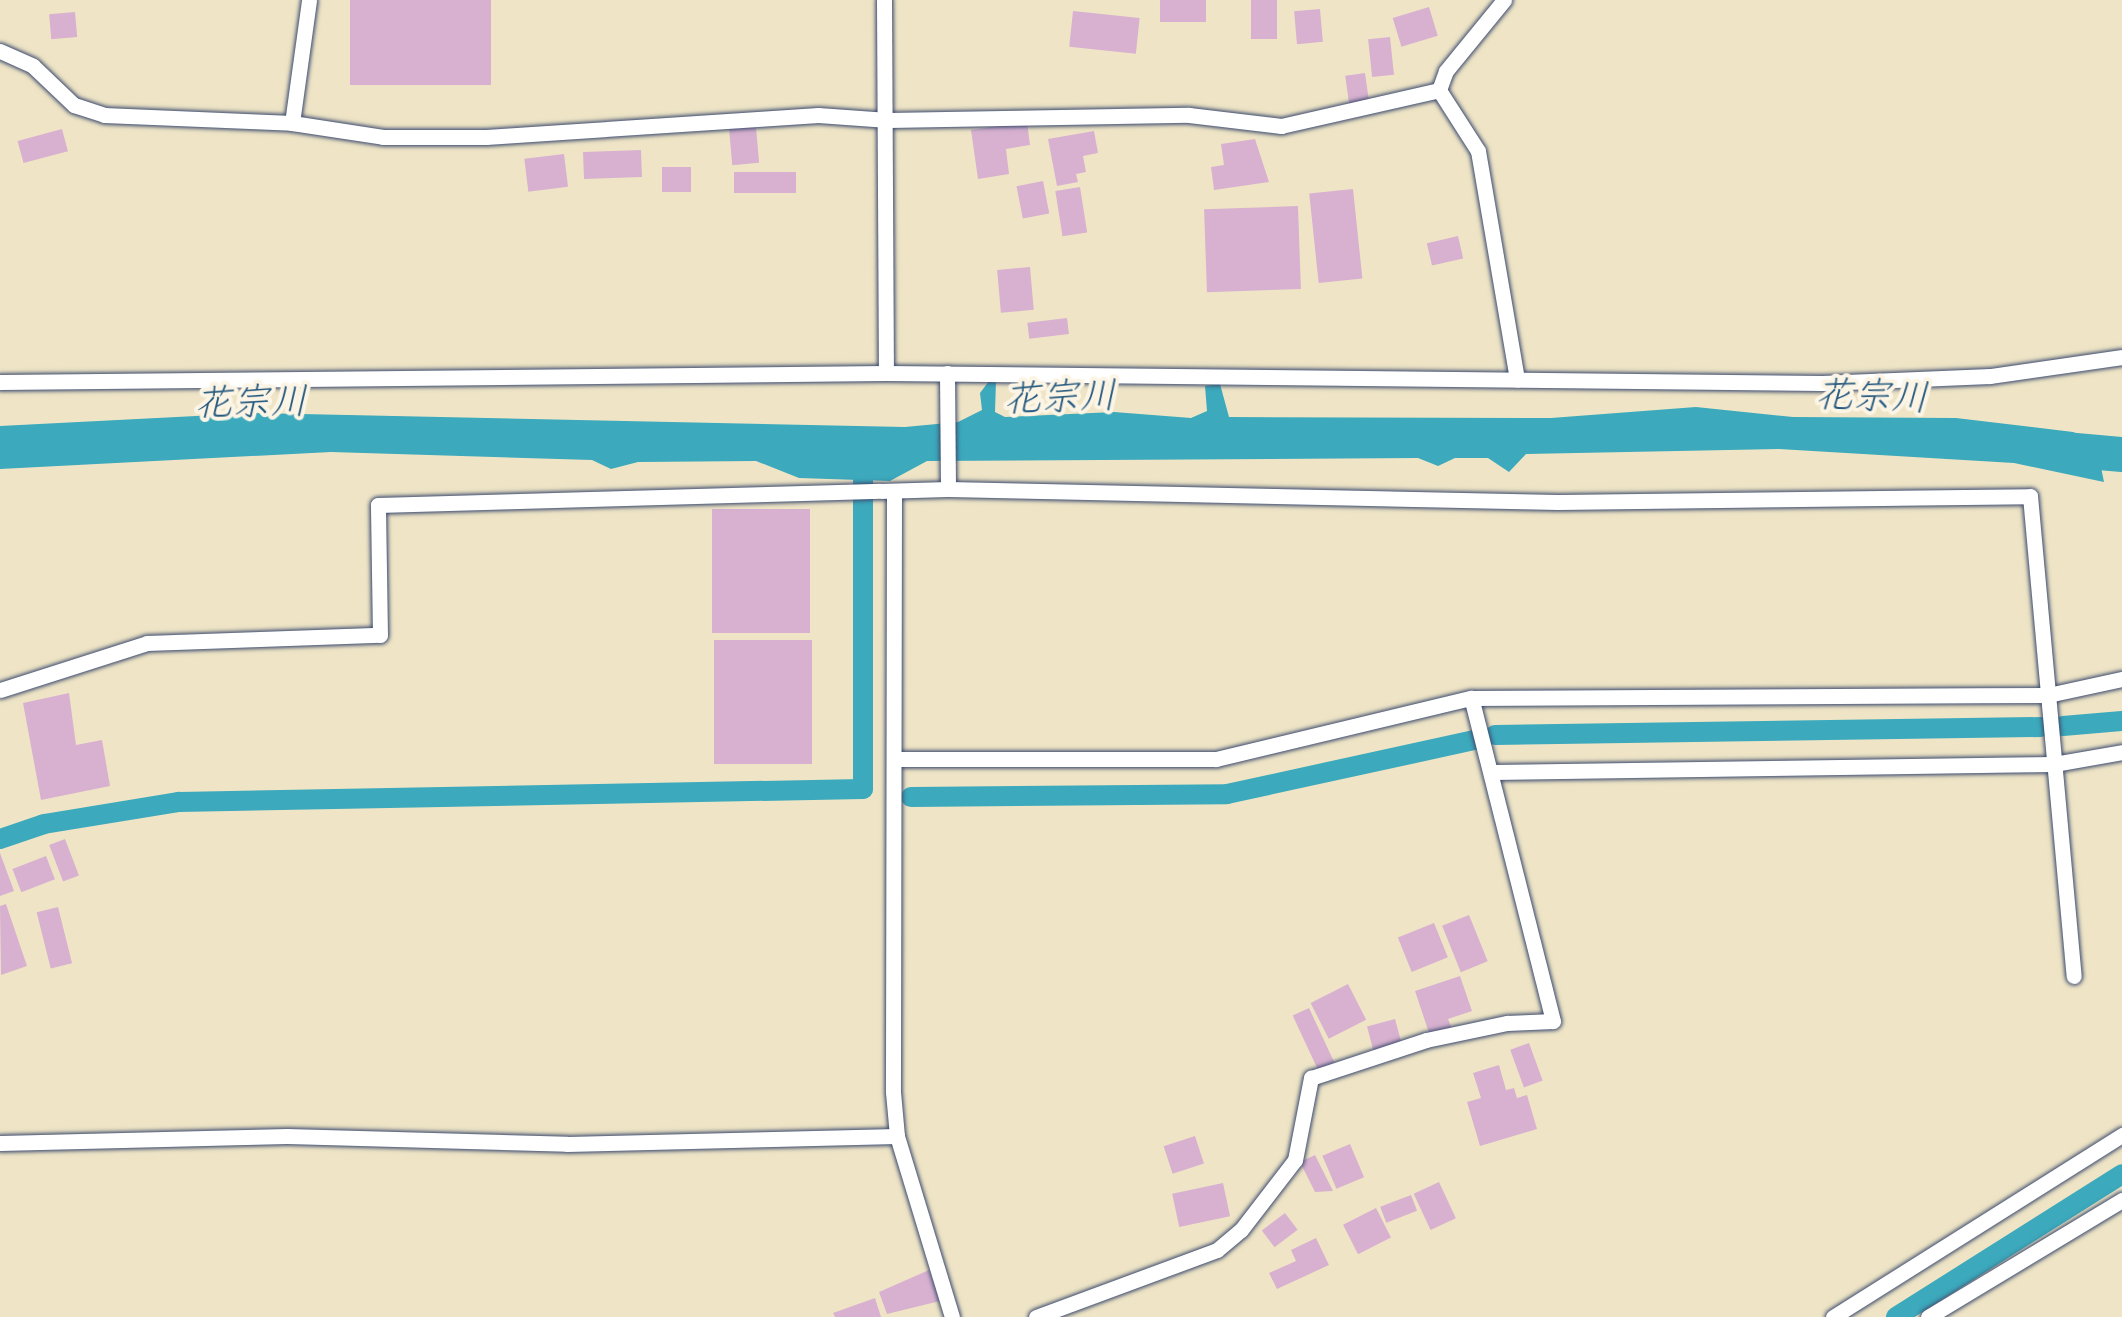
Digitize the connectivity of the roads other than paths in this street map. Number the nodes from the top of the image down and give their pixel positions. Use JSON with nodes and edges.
{"nodes":[{"id":1,"x":309,"y":0,"type":"edge"},
{"id":2,"x":884,"y":0,"type":"edge"},
{"id":3,"x":1504,"y":0,"type":"edge"},
{"id":4,"x":0,"y":51,"type":"edge"},
{"id":5,"x":1439,"y":90,"type":"junction"},
{"id":6,"x":887,"y":116,"type":"junction"},
{"id":7,"x":292,"y":123,"type":"junction"},
{"id":8,"x":2122,"y":357,"type":"edge"},
{"id":9,"x":886,"y":373,"type":"junction"},
{"id":10,"x":1517,"y":380,"type":"junction"},
{"id":11,"x":0,"y":382,"type":"edge"},
{"id":12,"x":947,"y":382,"type":"junction"},
{"id":13,"x":948,"y":481,"type":"junction"},
{"id":14,"x":894,"y":494,"type":"junction"},
{"id":15,"x":2122,"y":679,"type":"edge"},
{"id":16,"x":0,"y":690,"type":"edge"},
{"id":17,"x":2048,"y":694,"type":"junction"},
{"id":18,"x":1471,"y":698,"type":"junction"},
{"id":19,"x":2122,"y":752,"type":"edge"},
{"id":20,"x":897,"y":760,"type":"junction"},
{"id":21,"x":2054,"y":764,"type":"junction"},
{"id":22,"x":1493,"y":772,"type":"junction"},
{"id":23,"x":2074,"y":976,"type":"dead end"},
{"id":24,"x":2122,"y":1135,"type":"edge"},
{"id":25,"x":897,"y":1136,"type":"junction"},
{"id":26,"x":0,"y":1143,"type":"edge"},
{"id":27,"x":2122,"y":1200,"type":"edge"},
{"id":28,"x":952,"y":1317,"type":"edge"},
{"id":29,"x":1036,"y":1317,"type":"edge"},
{"id":30,"x":1833,"y":1317,"type":"edge"},
{"id":31,"x":1928,"y":1317,"type":"edge"}],
"edges":[{"from":1,"to":7,"type":"street"},
{"from":2,"to":6,"type":"street"},
{"from":3,"to":5,"type":"street"},
{"from":4,"to":7,"type":"street"},
{"from":5,"to":6,"type":"street"},
{"from":5,"to":10,"type":"street"},
{"from":6,"to":7,"type":"street"},
{"from":6,"to":9,"type":"street"},
{"from":8,"to":10,"type":"street"},
{"from":9,"to":11,"type":"street"},
{"from":9,"to":12,"type":"street"},
{"from":10,"to":12,"type":"street"},
{"from":12,"to":13,"type":"street"},
{"from":13,"to":14,"type":"street"},
{"from":13,"to":17,"type":"street"},
{"from":14,"to":16,"type":"street"},
{"from":14,"to":20,"type":"street"},
{"from":15,"to":17,"type":"street"},
{"from":17,"to":18,"type":"street"},
{"from":17,"to":21,"type":"street"},
{"from":18,"to":20,"type":"street"},
{"from":18,"to":22,"type":"street"},
{"from":19,"to":21,"type":"street"},
{"from":20,"to":25,"type":"street"},
{"from":21,"to":22,"type":"street"},
{"from":21,"to":23,"type":"street"},
{"from":22,"to":29,"type":"street"},
{"from":24,"to":30,"type":"street"},
{"from":25,"to":26,"type":"street"},
{"from":25,"to":28,"type":"street"},
{"from":27,"to":31,"type":"street"}]}
